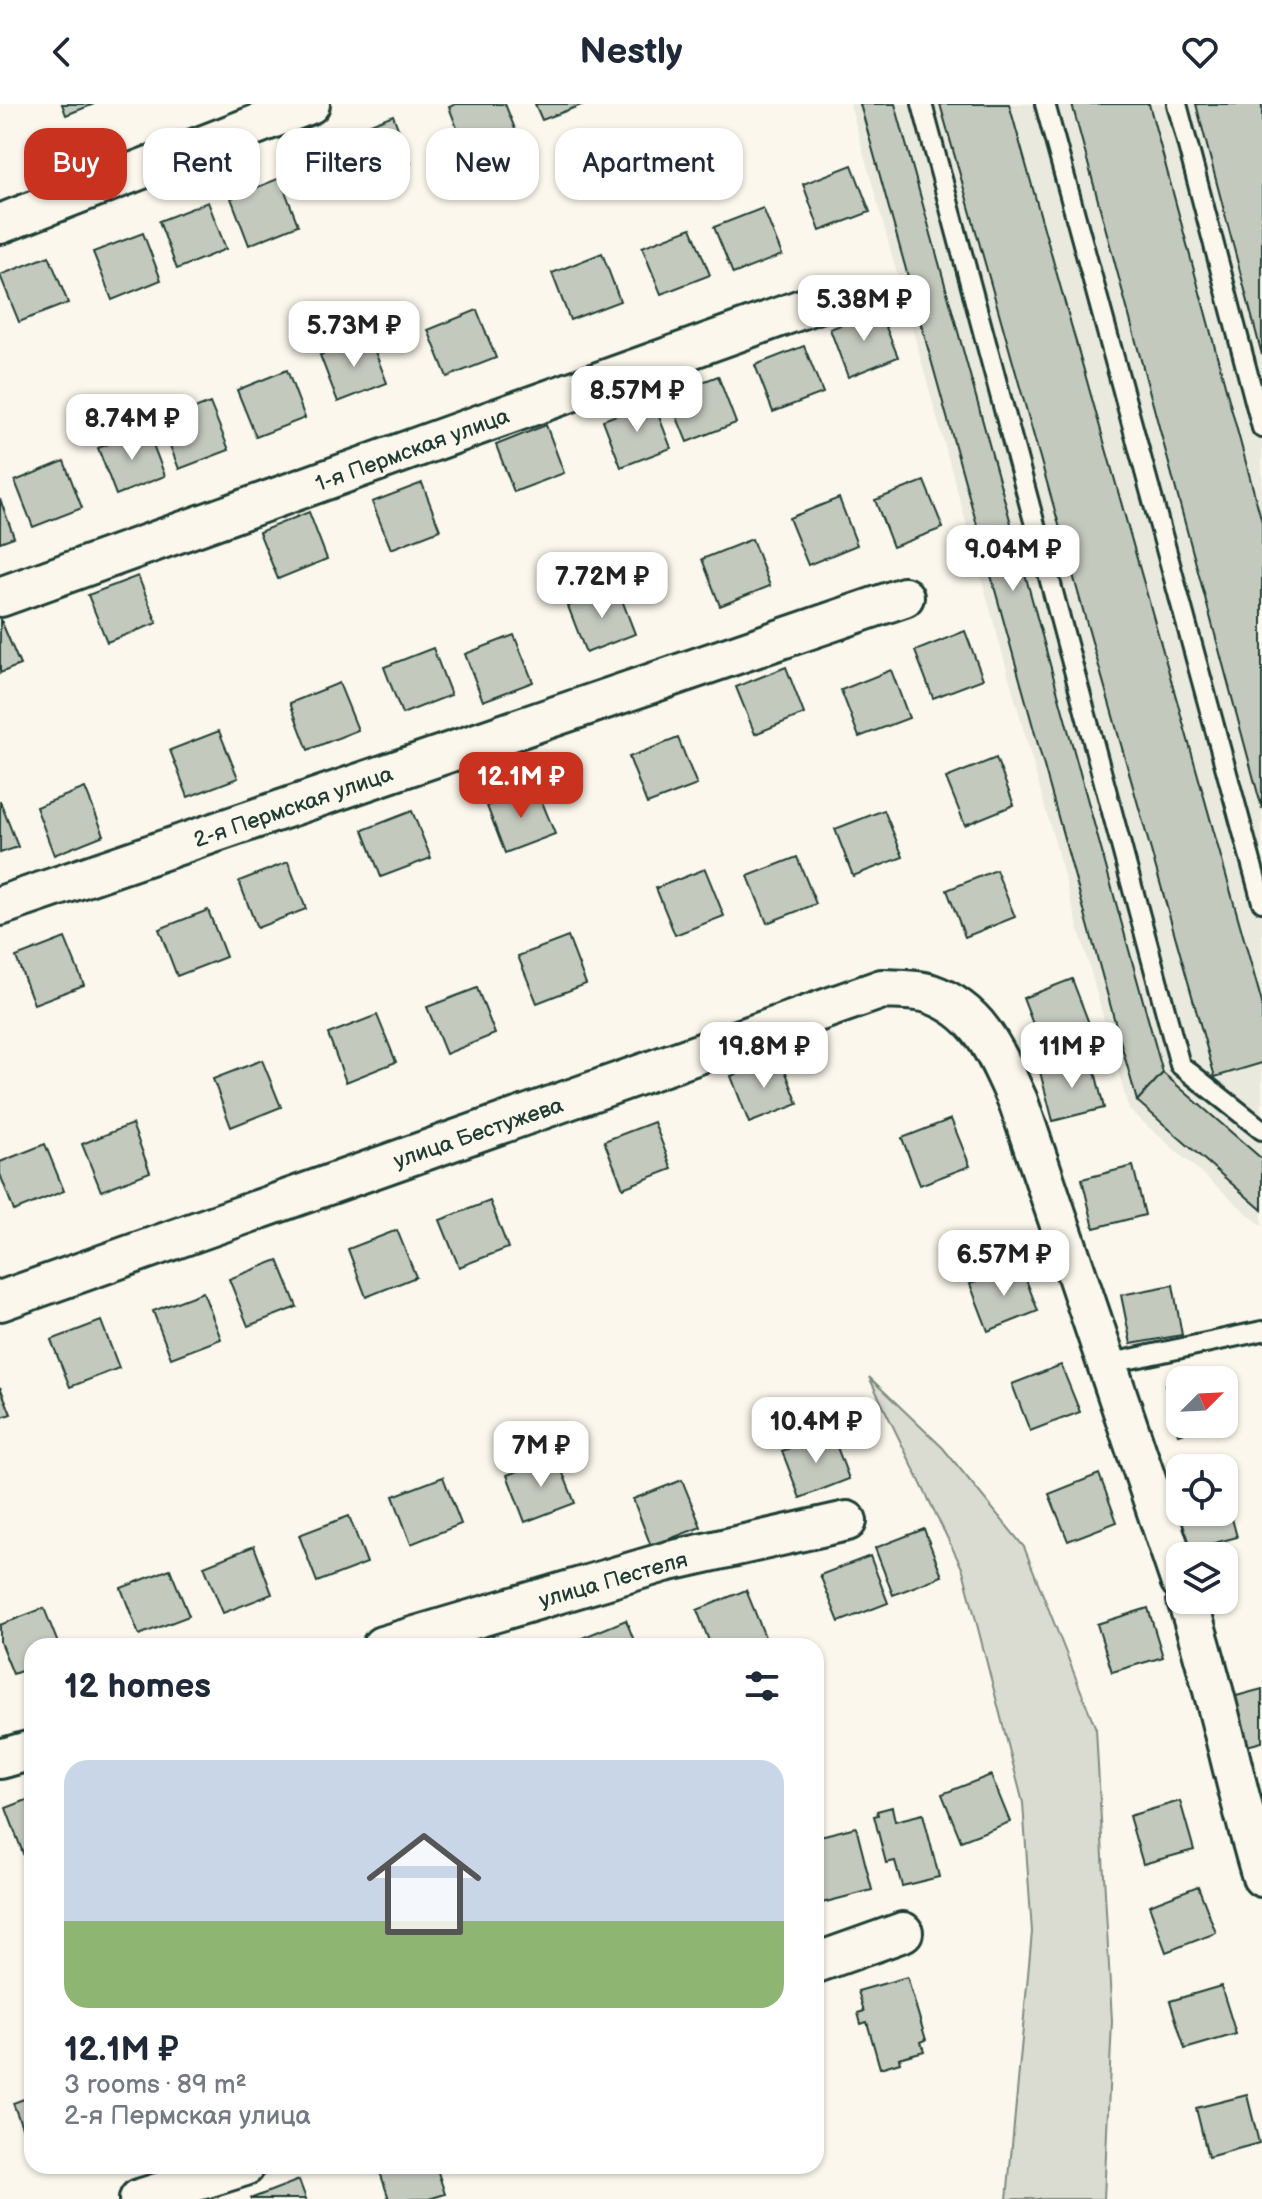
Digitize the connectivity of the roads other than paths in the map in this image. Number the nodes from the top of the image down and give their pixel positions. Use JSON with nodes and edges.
{"nodes":[{"id":1,"x":310,"y":104,"type":"edge"},
{"id":2,"x":922,"y":104,"type":"edge"},
{"id":3,"x":1045,"y":104,"type":"edge"},
{"id":4,"x":1177,"y":104,"type":"edge"},
{"id":5,"x":0,"y":224,"type":"edge"},
{"id":6,"x":824,"y":301,"type":"dead end"},
{"id":7,"x":1262,"y":428,"type":"edge"},
{"id":8,"x":0,"y":597,"type":"edge"},
{"id":9,"x":904,"y":597,"type":"dead end"},
{"id":10,"x":1262,"y":902,"type":"edge"},
{"id":11,"x":0,"y":906,"type":"edge"},
{"id":12,"x":1262,"y":1130,"type":"edge"},
{"id":13,"x":0,"y":1301,"type":"edge"},
{"id":14,"x":1262,"y":1331,"type":"edge"},
{"id":15,"x":1107,"y":1364,"type":"junction"},
{"id":16,"x":847,"y":1521,"type":"dead end"},
{"id":17,"x":1167,"y":1542,"type":"edge"},
{"id":18,"x":1191,"y":1614,"type":"edge"},
{"id":19,"x":409,"y":1638,"type":"edge"},
{"id":20,"x":24,"y":1752,"type":"edge"},
{"id":21,"x":0,"y":1759,"type":"edge"},
{"id":22,"x":1252,"y":1810,"type":"edge"},
{"id":23,"x":1262,"y":1877,"type":"edge"},
{"id":24,"x":903,"y":1932,"type":"dead end"},
{"id":25,"x":824,"y":1960,"type":"edge"},
{"id":26,"x":234,"y":2174,"type":"edge"},
{"id":27,"x":214,"y":2189,"type":"edge"},
{"id":28,"x":139,"y":2199,"type":"edge"}],
"edges":[{"from":1,"to":5,"type":"street"},
{"from":2,"to":12,"type":"lane"},
{"from":3,"to":10,"type":"lane"},
{"from":4,"to":7,"type":"lane"},
{"from":6,"to":8,"type":"street","name":"1-я Пермская улица"},
{"from":9,"to":11,"type":"street","name":"2-я Пермская улица"},
{"from":13,"to":15,"type":"street","name":"улица Бестужева"},
{"from":14,"to":15,"type":"lane"},
{"from":15,"to":17,"type":"street"},
{"from":16,"to":19,"type":"street","name":"улица Пестеля"},
{"from":18,"to":22,"type":"street"},
{"from":20,"to":21,"type":"street"},
{"from":22,"to":23,"type":"street"},
{"from":24,"to":25,"type":"street"},
{"from":26,"to":27,"type":"street"},
{"from":27,"to":28,"type":"street"}]}
